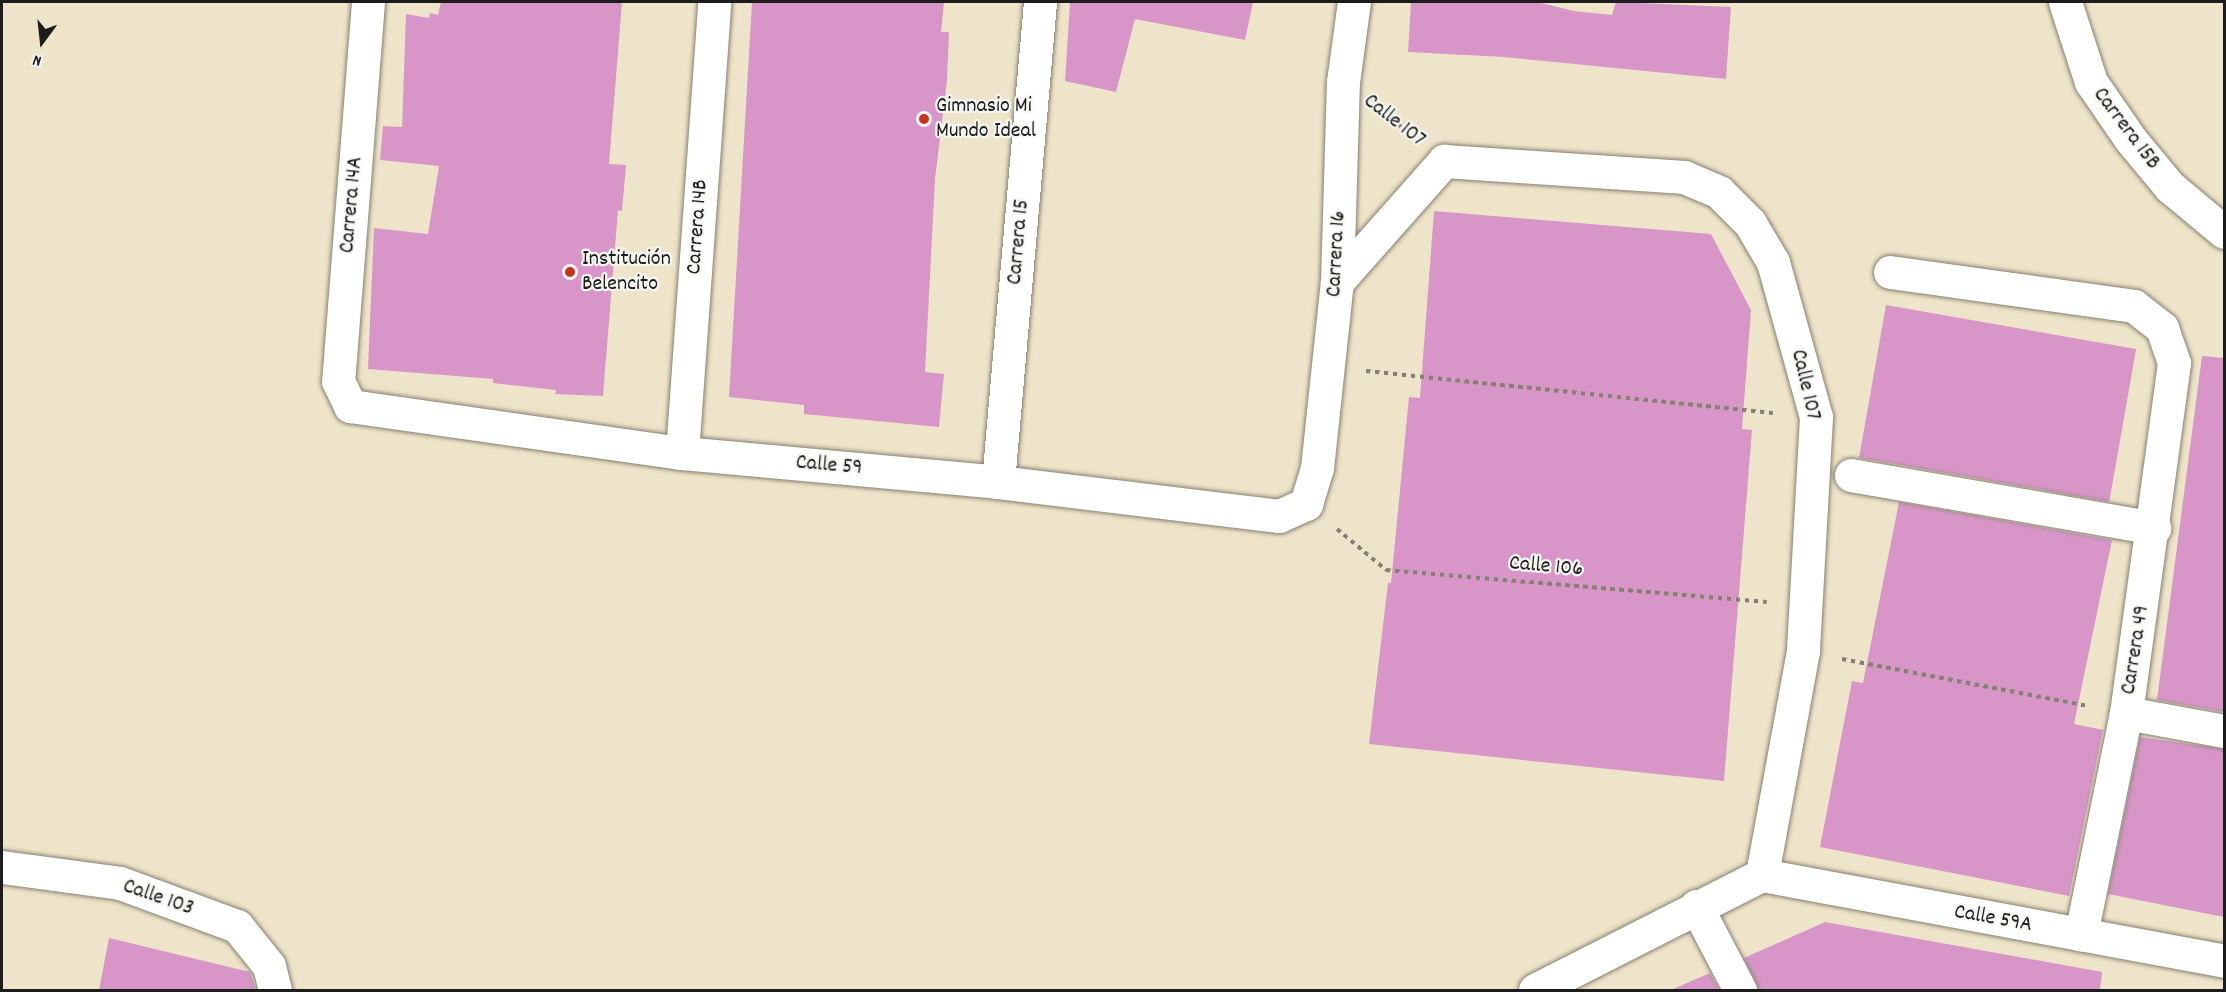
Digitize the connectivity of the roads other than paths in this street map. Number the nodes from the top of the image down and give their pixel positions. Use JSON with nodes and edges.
{"nodes":[{"id":1,"x":368,"y":2,"type":"edge"},
{"id":2,"x":714,"y":2,"type":"edge"},
{"id":3,"x":1040,"y":2,"type":"edge"},
{"id":4,"x":1354,"y":2,"type":"edge"},
{"id":5,"x":2065,"y":2,"type":"edge"},
{"id":6,"x":2224,"y":232,"type":"edge"},
{"id":7,"x":1890,"y":272,"type":"dead end"},
{"id":8,"x":1337,"y":282,"type":"junction"},
{"id":9,"x":350,"y":406,"type":"joint"},
{"id":10,"x":682,"y":453,"type":"junction"},
{"id":11,"x":1851,"y":475,"type":"dead end"},
{"id":12,"x":998,"y":482,"type":"junction"},
{"id":13,"x":1306,"y":504,"type":"joint"},
{"id":14,"x":2154,"y":528,"type":"junction"},
{"id":15,"x":2126,"y":713,"type":"junction"},
{"id":16,"x":2224,"y":731,"type":"edge"},
{"id":17,"x":2,"y":867,"type":"edge"},
{"id":18,"x":1762,"y":875,"type":"junction"},
{"id":19,"x":1696,"y":906,"type":"junction"},
{"id":20,"x":2081,"y":934,"type":"junction"},
{"id":21,"x":2224,"y":961,"type":"edge"},
{"id":22,"x":276,"y":990,"type":"edge"},
{"id":23,"x":1535,"y":990,"type":"edge"},
{"id":24,"x":1740,"y":990,"type":"edge"}],
"edges":[{"from":1,"to":9,"type":"street","name":"Carrera 14A"},
{"from":2,"to":10,"type":"street","name":"Carrera 14B"},
{"from":3,"to":12,"type":"street","name":"Carrera 15"},
{"from":4,"to":8,"type":"street","name":"Carrera 16"},
{"from":5,"to":6,"type":"street","name":"Carrera 15B"},
{"from":7,"to":14,"type":"street","name":"Carrera 49"},
{"from":8,"to":13,"type":"street","name":"Carrera 16"},
{"from":8,"to":18,"type":"street","name":"Calle 107"},
{"from":9,"to":10,"type":"street","name":"Calle 59"},
{"from":10,"to":12,"type":"street","name":"Calle 59"},
{"from":11,"to":14,"type":"street"},
{"from":12,"to":13,"type":"street","name":"Calle 59"},
{"from":14,"to":15,"type":"street","name":"Carrera 49"},
{"from":15,"to":16,"type":"street"},
{"from":15,"to":20,"type":"street","name":"Carrera 49"},
{"from":17,"to":22,"type":"street","name":"Calle 103"},
{"from":18,"to":19,"type":"street"},
{"from":18,"to":20,"type":"street","name":"Calle 59A"},
{"from":19,"to":23,"type":"street"},
{"from":19,"to":24,"type":"street"},
{"from":20,"to":21,"type":"street","name":"Calle 59A"}]}
